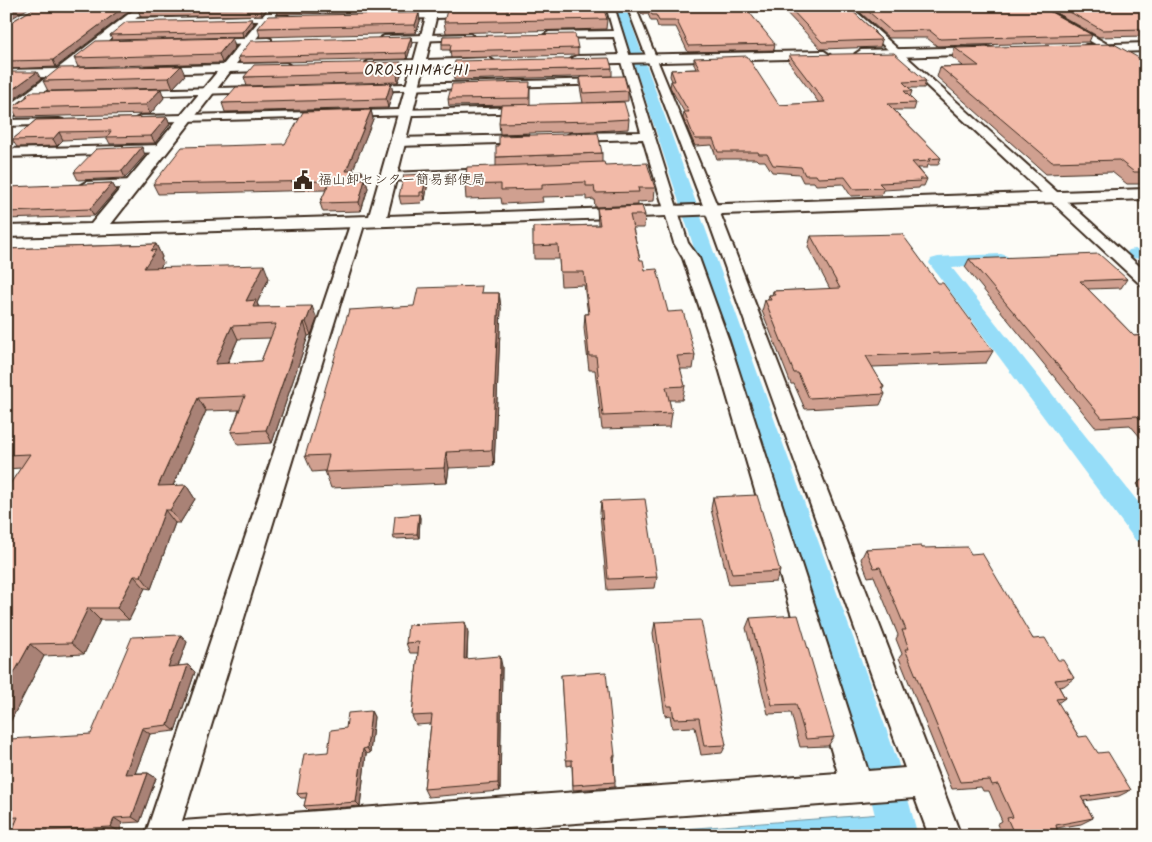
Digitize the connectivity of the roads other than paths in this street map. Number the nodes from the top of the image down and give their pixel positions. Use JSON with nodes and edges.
{"nodes":[{"id":1,"x":146,"y":6,"type":"edge"},
{"id":2,"x":277,"y":6,"type":"edge"},
{"id":3,"x":631,"y":6,"type":"edge"},
{"id":4,"x":845,"y":6,"type":"edge"},
{"id":5,"x":1033,"y":6,"type":"edge"},
{"id":6,"x":608,"y":10,"type":"edge"},
{"id":7,"x":432,"y":11,"type":"edge"},
{"id":8,"x":479,"y":15,"type":"edge"},
{"id":9,"x":383,"y":16,"type":"edge"},
{"id":10,"x":296,"y":18,"type":"edge"},
{"id":11,"x":268,"y":19,"type":"junction"},
{"id":12,"x":127,"y":22,"type":"junction"},
{"id":13,"x":619,"y":34,"type":"junction"},
{"id":14,"x":542,"y":35,"type":"edge"},
{"id":15,"x":484,"y":36,"type":"edge"},
{"id":16,"x":426,"y":38,"type":"junction"},
{"id":17,"x":377,"y":39,"type":"edge"},
{"id":18,"x":279,"y":41,"type":"edge"},
{"id":19,"x":249,"y":42,"type":"junction"},
{"id":20,"x":192,"y":43,"type":"edge"},
{"id":21,"x":116,"y":44,"type":"edge"},
{"id":22,"x":98,"y":45,"type":"junction"},
{"id":23,"x":1146,"y":47,"type":"edge"},
{"id":24,"x":1108,"y":48,"type":"junction"},
{"id":25,"x":1078,"y":49,"type":"edge"},
{"id":26,"x":998,"y":51,"type":"edge"},
{"id":27,"x":899,"y":54,"type":"junction"},
{"id":28,"x":639,"y":59,"type":"junction"},
{"id":29,"x":567,"y":60,"type":"edge"},
{"id":30,"x":498,"y":62,"type":"edge"},
{"id":31,"x":419,"y":64,"type":"junction"},
{"id":32,"x":352,"y":66,"type":"edge"},
{"id":33,"x":295,"y":67,"type":"edge"},
{"id":34,"x":229,"y":68,"type":"junction"},
{"id":35,"x":1146,"y":70,"type":"edge"},
{"id":36,"x":140,"y":71,"type":"edge"},
{"id":37,"x":62,"y":72,"type":"junction"},
{"id":38,"x":101,"y":72,"type":"edge"},
{"id":39,"x":6,"y":74,"type":"edge"},
{"id":40,"x":633,"y":81,"type":"junction"},
{"id":41,"x":412,"y":87,"type":"junction"},
{"id":42,"x":354,"y":88,"type":"edge"},
{"id":43,"x":267,"y":90,"type":"edge"},
{"id":44,"x":210,"y":91,"type":"junction"},
{"id":45,"x":120,"y":94,"type":"edge"},
{"id":46,"x":51,"y":95,"type":"edge"},
{"id":47,"x":31,"y":96,"type":"junction"},
{"id":48,"x":542,"y":109,"type":"edge"},
{"id":49,"x":404,"y":113,"type":"junction"},
{"id":50,"x":6,"y":115,"type":"edge"},
{"id":51,"x":187,"y":118,"type":"junction"},
{"id":52,"x":130,"y":120,"type":"edge"},
{"id":53,"x":73,"y":121,"type":"edge"},
{"id":54,"x":6,"y":123,"type":"edge"},
{"id":55,"x":648,"y":135,"type":"junction"},
{"id":56,"x":542,"y":138,"type":"edge"},
{"id":57,"x":561,"y":138,"type":"edge"},
{"id":58,"x":397,"y":142,"type":"junction"},
{"id":59,"x":162,"y":149,"type":"junction"},
{"id":60,"x":6,"y":153,"type":"edge"},
{"id":61,"x":508,"y":172,"type":"edge"},
{"id":62,"x":389,"y":177,"type":"junction"},
{"id":63,"x":133,"y":184,"type":"junction"},
{"id":64,"x":73,"y":186,"type":"edge"},
{"id":65,"x":1146,"y":194,"type":"edge"},
{"id":66,"x":1054,"y":196,"type":"junction"},
{"id":67,"x":706,"y":209,"type":"junction"},
{"id":68,"x":676,"y":210,"type":"junction"},
{"id":69,"x":367,"y":221,"type":"junction"},
{"id":70,"x":97,"y":229,"type":"junction"},
{"id":71,"x":8,"y":234,"type":"edge"},
{"id":72,"x":1146,"y":261,"type":"edge"},
{"id":73,"x":1124,"y":262,"type":"junction"},
{"id":74,"x":1146,"y":282,"type":"edge"},
{"id":75,"x":916,"y":783,"type":"junction"},
{"id":76,"x":864,"y":787,"type":"junction"},
{"id":77,"x":162,"y":836,"type":"edge"},
{"id":78,"x":183,"y":836,"type":"edge"},
{"id":79,"x":945,"y":836,"type":"edge"}],
"edges":[{"from":1,"to":12,"type":"street"},
{"from":2,"to":11,"type":"street"},
{"from":3,"to":28,"type":"street"},
{"from":4,"to":27,"type":"street"},
{"from":5,"to":24,"type":"street"},
{"from":6,"to":13,"type":"street"},
{"from":7,"to":8,"type":"street"},
{"from":7,"to":9,"type":"street"},
{"from":7,"to":16,"type":"street"},
{"from":10,"to":11,"type":"street"},
{"from":11,"to":12,"type":"street"},
{"from":11,"to":19,"type":"street"},
{"from":12,"to":22,"type":"street"},
{"from":13,"to":14,"type":"street"},
{"from":13,"to":28,"type":"street"},
{"from":15,"to":16,"type":"street"},
{"from":16,"to":17,"type":"street"},
{"from":16,"to":31,"type":"street"},
{"from":18,"to":19,"type":"street"},
{"from":19,"to":20,"type":"street"},
{"from":19,"to":34,"type":"street"},
{"from":21,"to":22,"type":"street"},
{"from":22,"to":37,"type":"street"},
{"from":23,"to":24,"type":"street"},
{"from":24,"to":25,"type":"street"},
{"from":24,"to":35,"type":"street"},
{"from":26,"to":27,"type":"street"},
{"from":27,"to":28,"type":"street"},
{"from":27,"to":66,"type":"street"},
{"from":28,"to":29,"type":"street"},
{"from":28,"to":40,"type":"street"},
{"from":28,"to":67,"type":"street"},
{"from":30,"to":31,"type":"street"},
{"from":31,"to":32,"type":"street"},
{"from":31,"to":41,"type":"street"},
{"from":33,"to":34,"type":"street"},
{"from":34,"to":36,"type":"street"},
{"from":34,"to":44,"type":"street"},
{"from":37,"to":38,"type":"street"},
{"from":37,"to":39,"type":"street"},
{"from":37,"to":47,"type":"street"},
{"from":40,"to":41,"type":"street"},
{"from":40,"to":55,"type":"street"},
{"from":41,"to":42,"type":"street"},
{"from":41,"to":49,"type":"street"},
{"from":43,"to":44,"type":"street"},
{"from":44,"to":45,"type":"street"},
{"from":44,"to":51,"type":"street"},
{"from":46,"to":47,"type":"street"},
{"from":47,"to":50,"type":"street"},
{"from":48,"to":49,"type":"street"},
{"from":49,"to":51,"type":"street"},
{"from":49,"to":58,"type":"street"},
{"from":51,"to":52,"type":"street"},
{"from":51,"to":59,"type":"street"},
{"from":53,"to":54,"type":"street"},
{"from":55,"to":57,"type":"street"},
{"from":55,"to":68,"type":"street"},
{"from":56,"to":58,"type":"street"},
{"from":58,"to":62,"type":"street"},
{"from":59,"to":60,"type":"street"},
{"from":59,"to":63,"type":"street"},
{"from":61,"to":62,"type":"street"},
{"from":62,"to":69,"type":"street"},
{"from":63,"to":64,"type":"street"},
{"from":63,"to":70,"type":"street"},
{"from":65,"to":66,"type":"street"},
{"from":66,"to":67,"type":"street"},
{"from":66,"to":73,"type":"street"},
{"from":67,"to":68,"type":"street"},
{"from":67,"to":75,"type":"street"},
{"from":68,"to":69,"type":"street"},
{"from":68,"to":76,"type":"street"},
{"from":69,"to":70,"type":"street"},
{"from":69,"to":77,"type":"street"},
{"from":70,"to":71,"type":"street"},
{"from":72,"to":73,"type":"street"},
{"from":73,"to":74,"type":"street"},
{"from":75,"to":76,"type":"street"},
{"from":75,"to":79,"type":"street"},
{"from":76,"to":78,"type":"street"}]}
